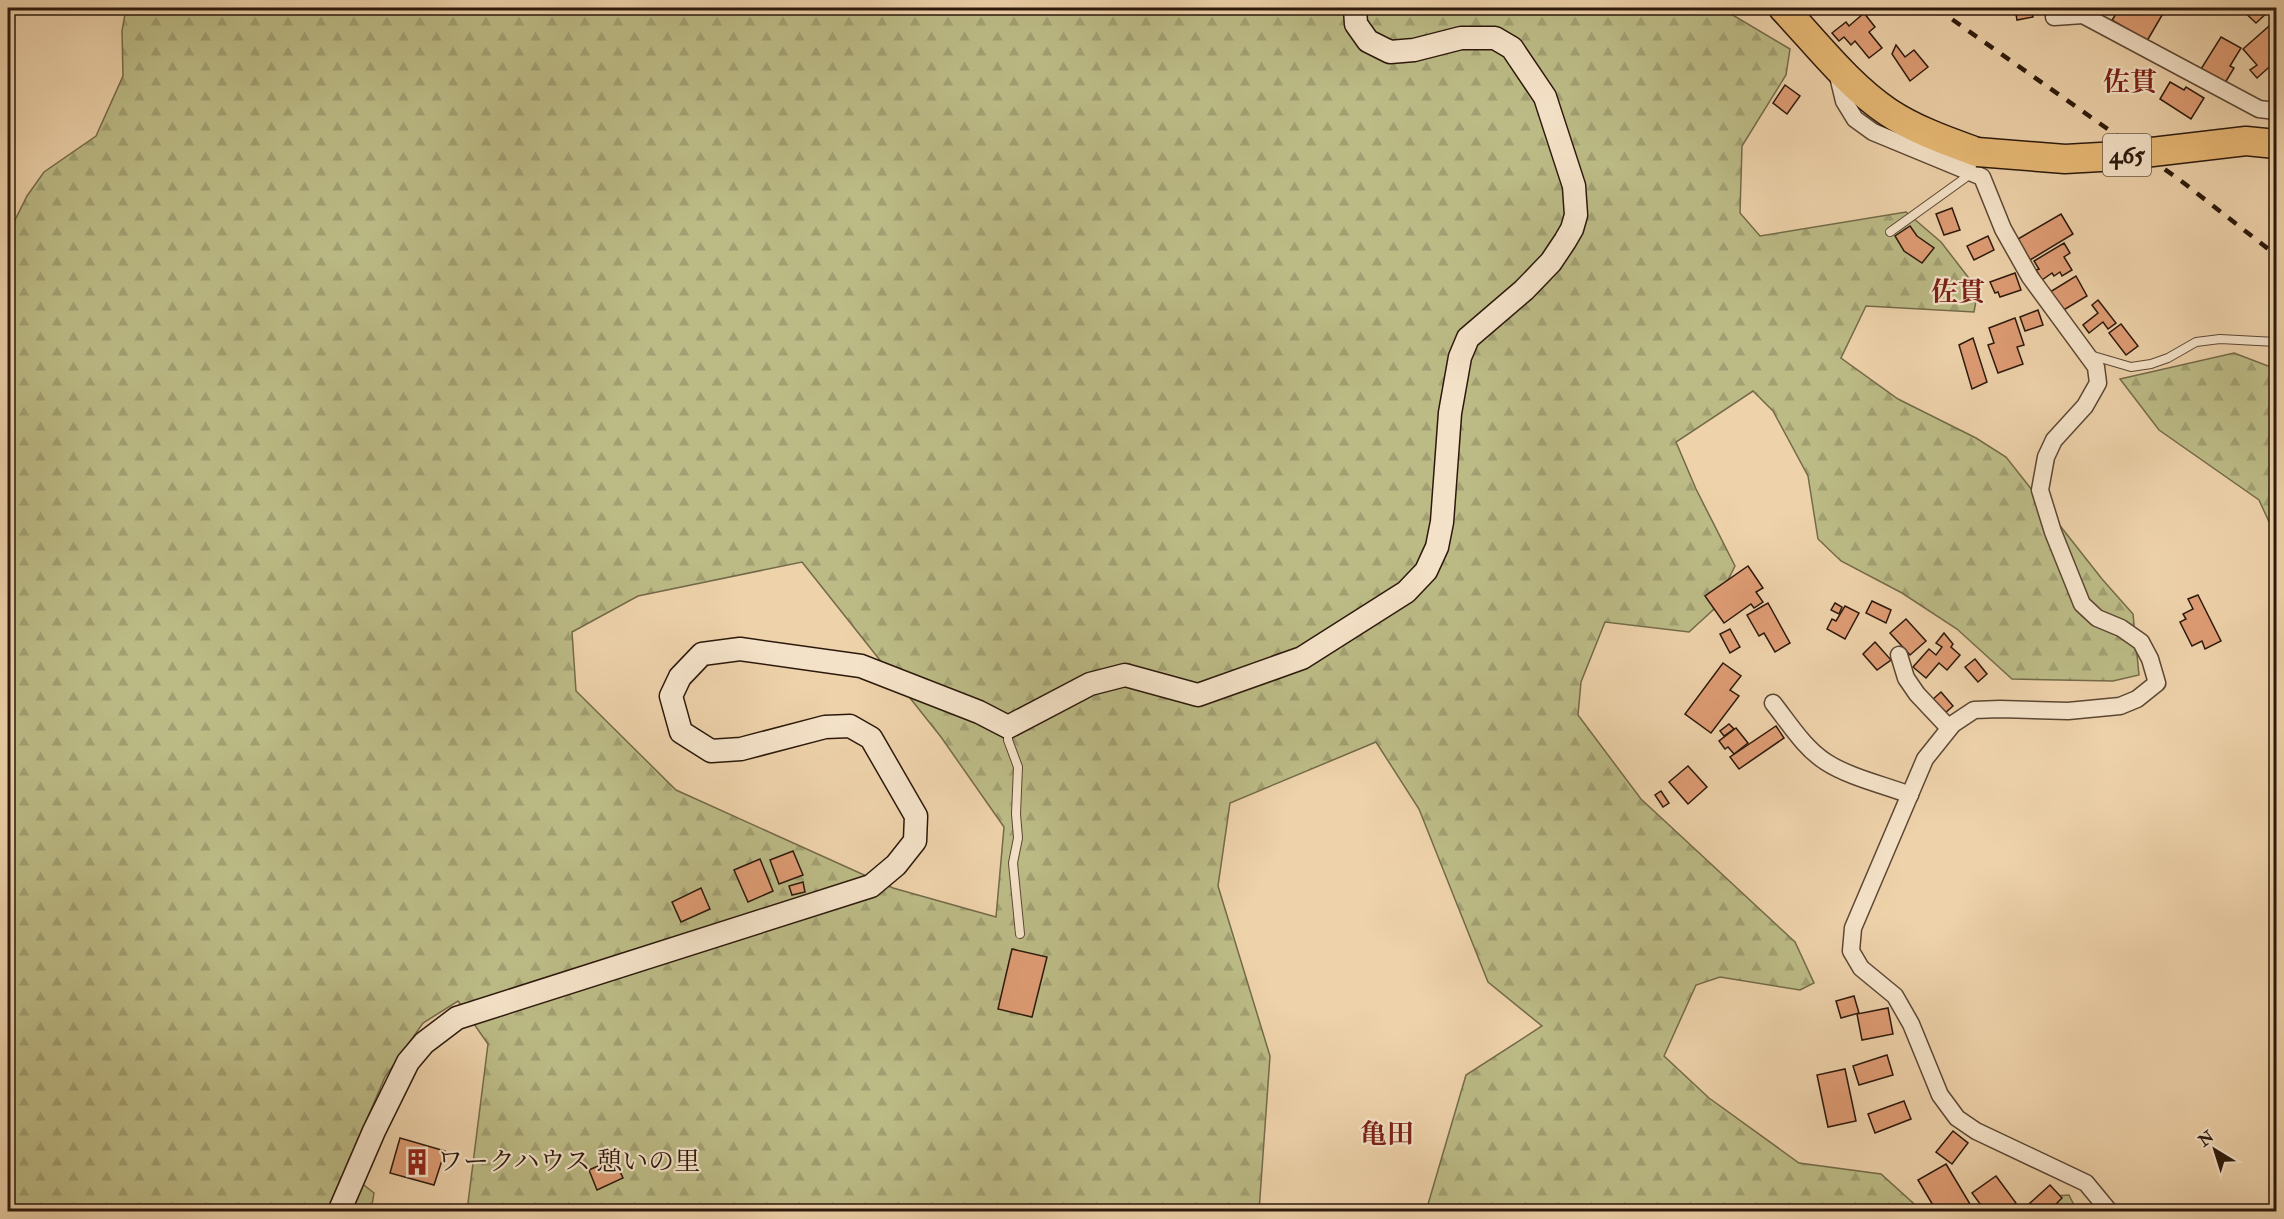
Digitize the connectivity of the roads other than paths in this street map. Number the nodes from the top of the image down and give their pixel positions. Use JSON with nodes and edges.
{"nodes":[{"id":1,"x":1355,"y":8,"type":"edge"},
{"id":2,"x":1783,"y":8,"type":"edge"},
{"id":3,"x":2054,"y":17,"type":"dead end"},
{"id":4,"x":2277,"y":111,"type":"edge"},
{"id":5,"x":2277,"y":144,"type":"edge"},
{"id":6,"x":1975,"y":163,"type":"junction"},
{"id":7,"x":1890,"y":232,"type":"dead end"},
{"id":8,"x":2277,"y":342,"type":"edge"},
{"id":9,"x":2087,"y":355,"type":"junction"},
{"id":10,"x":1899,"y":655,"type":"dead end"},
{"id":11,"x":1773,"y":703,"type":"dead end"},
{"id":12,"x":1008,"y":727,"type":"junction"},
{"id":13,"x":1949,"y":728,"type":"junction"},
{"id":14,"x":1910,"y":795,"type":"junction"},
{"id":15,"x":1020,"y":934,"type":"dead end"},
{"id":16,"x":339,"y":1212,"type":"edge"},
{"id":17,"x":2110,"y":1212,"type":"edge"}],
"edges":[{"from":1,"to":12,"type":"street"},
{"from":2,"to":6,"type":"highway","number":"465"},
{"from":3,"to":4,"type":"street"},
{"from":5,"to":6,"type":"highway","number":"465","bridge":true},
{"from":6,"to":7,"type":"lane"},
{"from":6,"to":9,"type":"street"},
{"from":8,"to":9,"type":"lane"},
{"from":9,"to":13,"type":"street"},
{"from":10,"to":13,"type":"street"},
{"from":11,"to":14,"type":"street"},
{"from":12,"to":15,"type":"lane"},
{"from":12,"to":16,"type":"street"},
{"from":13,"to":14,"type":"street"},
{"from":14,"to":17,"type":"street"}]}
